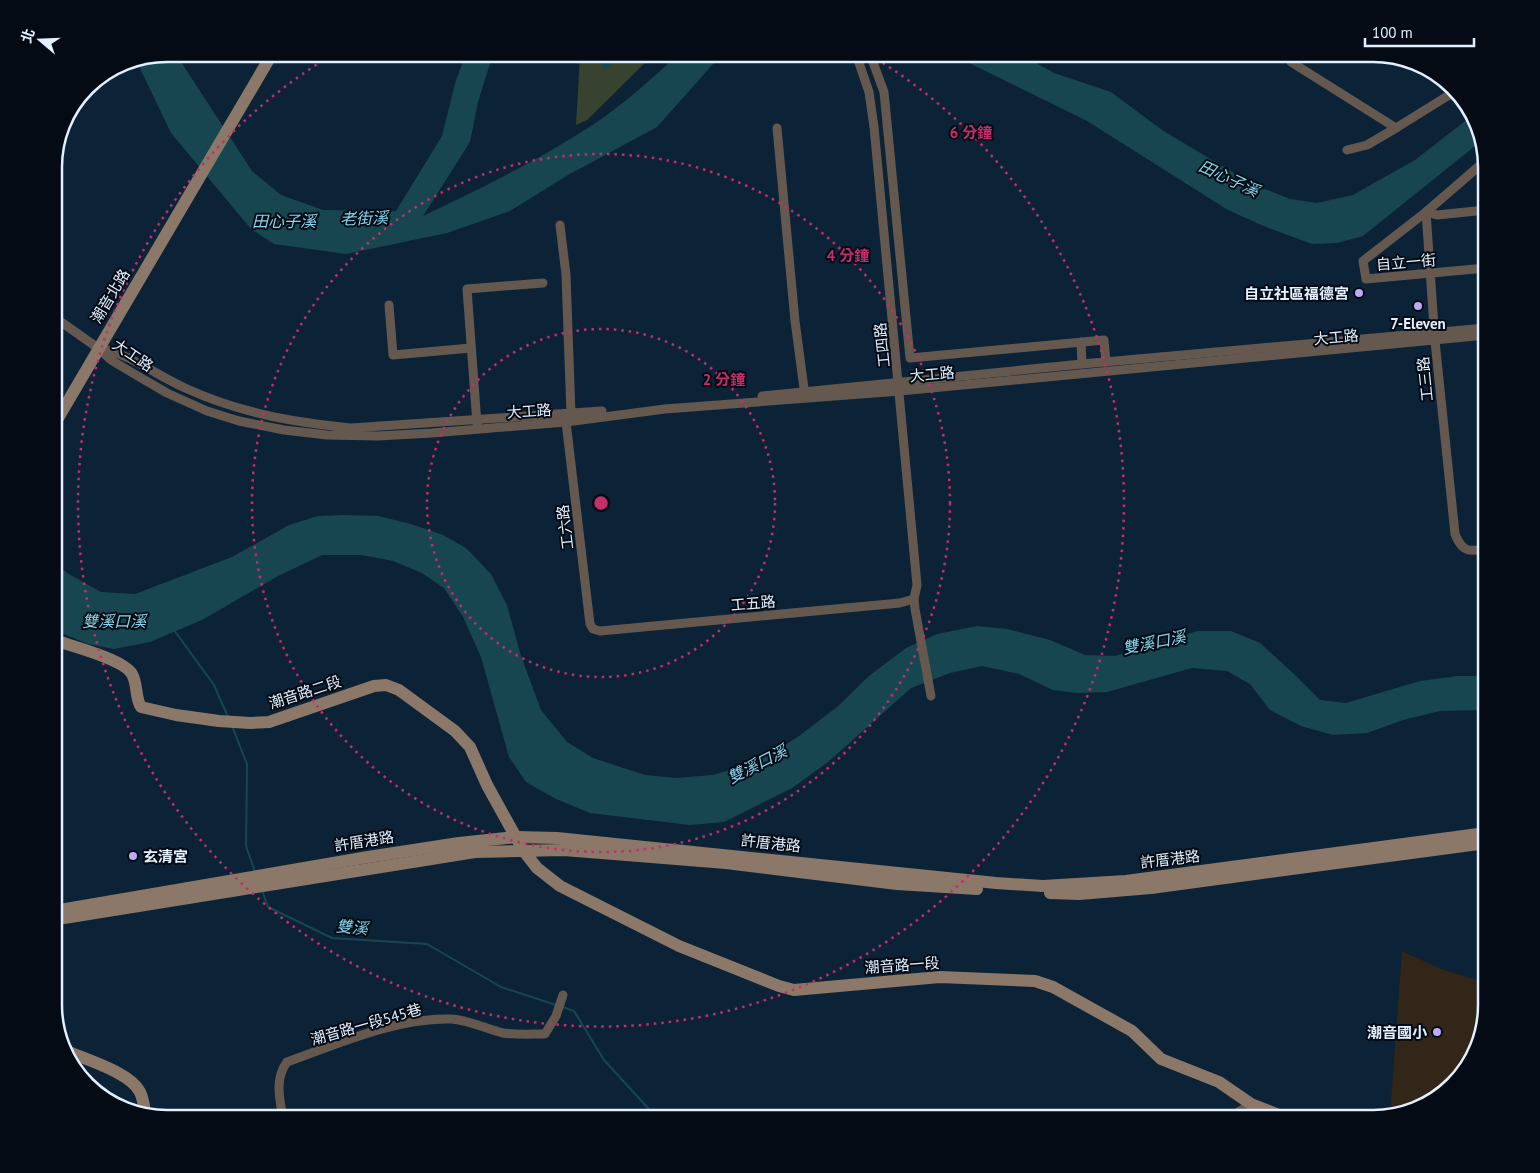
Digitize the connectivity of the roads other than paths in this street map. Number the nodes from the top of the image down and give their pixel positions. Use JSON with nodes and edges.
{"nodes":[{"id":1,"x":859,"y":62,"type":"edge"},
{"id":2,"x":873,"y":62,"type":"edge"},
{"id":3,"x":1291,"y":62,"type":"dead end"},
{"id":4,"x":267,"y":63,"type":"edge"},
{"id":5,"x":1449,"y":95,"type":"edge"},
{"id":6,"x":777,"y":128,"type":"dead end"},
{"id":7,"x":1396,"y":128,"type":"junction"},
{"id":8,"x":1347,"y":150,"type":"dead end"},
{"id":9,"x":1478,"y":167,"type":"edge"},
{"id":10,"x":1478,"y":211,"type":"edge"},
{"id":11,"x":1426,"y":212,"type":"junction"},
{"id":12,"x":560,"y":226,"type":"dead end"},
{"id":13,"x":1478,"y":269,"type":"edge"},
{"id":14,"x":1430,"y":273,"type":"junction"},
{"id":15,"x":543,"y":284,"type":"dead end"},
{"id":16,"x":389,"y":306,"type":"dead end"},
{"id":17,"x":63,"y":323,"type":"edge"},
{"id":18,"x":1478,"y":330,"type":"edge"},
{"id":19,"x":1478,"y":335,"type":"edge"},
{"id":20,"x":1435,"y":338,"type":"junction"},
{"id":21,"x":1081,"y":342,"type":"junction"},
{"id":22,"x":98,"y":348,"type":"junction"},
{"id":23,"x":471,"y":348,"type":"junction"},
{"id":24,"x":1106,"y":362,"type":"junction"},
{"id":25,"x":1082,"y":364,"type":"junction"},
{"id":26,"x":899,"y":387,"type":"junction"},
{"id":27,"x":804,"y":396,"type":"junction"},
{"id":28,"x":63,"y":409,"type":"edge"},
{"id":29,"x":568,"y":418,"type":"junction"},
{"id":30,"x":477,"y":424,"type":"junction"},
{"id":31,"x":1478,"y":550,"type":"edge"},
{"id":32,"x":914,"y":599,"type":"junction"},
{"id":33,"x":594,"y":628,"type":"joint"},
{"id":34,"x":63,"y":643,"type":"edge"},
{"id":35,"x":930,"y":693,"type":"dead end"},
{"id":36,"x":1478,"y":834,"type":"edge"},
{"id":37,"x":520,"y":844,"type":"junction"},
{"id":38,"x":1478,"y":844,"type":"edge"},
{"id":39,"x":1346,"y":857,"type":"junction"},
{"id":40,"x":260,"y":881,"type":"junction"},
{"id":41,"x":63,"y":910,"type":"edge"},
{"id":42,"x":63,"y":918,"type":"edge"},
{"id":43,"x":560,"y":1002,"type":"dead end"},
{"id":44,"x":75,"y":1055,"type":"edge"},
{"id":45,"x":1251,"y":1104,"type":"junction"},
{"id":46,"x":144,"y":1107,"type":"edge"},
{"id":47,"x":281,"y":1110,"type":"edge"},
{"id":48,"x":1241,"y":1110,"type":"edge"},
{"id":49,"x":1266,"y":1110,"type":"edge"}],
"edges":[{"from":1,"to":26,"type":"street","name":"工四路"},
{"from":2,"to":21,"type":"street"},
{"from":3,"to":7,"type":"street"},
{"from":4,"to":22,"type":"street","name":"潮音北路"},
{"from":5,"to":7,"type":"street"},
{"from":6,"to":27,"type":"street"},
{"from":7,"to":8,"type":"street"},
{"from":9,"to":11,"type":"street"},
{"from":10,"to":11,"type":"street"},
{"from":11,"to":14,"type":"street","name":"工三路"},
{"from":11,"to":14,"type":"street","name":"自立一街"},
{"from":12,"to":29,"type":"street","name":"工六路"},
{"from":13,"to":14,"type":"street","name":"自立一街"},
{"from":14,"to":20,"type":"street","name":"工三路"},
{"from":15,"to":23,"type":"street"},
{"from":16,"to":23,"type":"street"},
{"from":17,"to":22,"type":"street","name":"大工路"},
{"from":18,"to":20,"type":"street","name":"大工路"},
{"from":19,"to":20,"type":"street","name":"大工路"},
{"from":20,"to":24,"type":"street","name":"大工路"},
{"from":20,"to":26,"type":"street","name":"大工路"},
{"from":20,"to":31,"type":"street","name":"工三路"},
{"from":21,"to":24,"type":"street"},
{"from":21,"to":25,"type":"street"},
{"from":22,"to":28,"type":"street","name":"潮音北路"},
{"from":22,"to":30,"type":"street","name":"大工路"},
{"from":23,"to":30,"type":"street"},
{"from":24,"to":25,"type":"street","name":"大工路"},
{"from":25,"to":26,"type":"street","name":"大工路"},
{"from":26,"to":27,"type":"street","name":"大工路"},
{"from":26,"to":32,"type":"street","name":"工四路"},
{"from":27,"to":29,"type":"street","name":"大工路"},
{"from":29,"to":30,"type":"street","name":"大工路"},
{"from":29,"to":33,"type":"street","name":"工六路"},
{"from":32,"to":33,"type":"street","name":"工五路"},
{"from":32,"to":35,"type":"street","name":"工四路"},
{"from":34,"to":37,"type":"street","name":"潮音路二段"},
{"from":36,"to":39,"type":"street","name":"許厝港路"},
{"from":37,"to":39,"type":"street","name":"許厝港路"},
{"from":37,"to":40,"type":"street","name":"許厝港路"},
{"from":37,"to":45,"type":"street","name":"潮音路一段"},
{"from":38,"to":39,"type":"street","name":"許厝港路"},
{"from":40,"to":41,"type":"street","name":"許厝港路"},
{"from":40,"to":42,"type":"street","name":"許厝港路"},
{"from":43,"to":47,"type":"street","name":"潮音路一段545巷"},
{"from":44,"to":46,"type":"street"},
{"from":45,"to":48,"type":"street"},
{"from":45,"to":49,"type":"street","name":"潮音路一段"}]}
